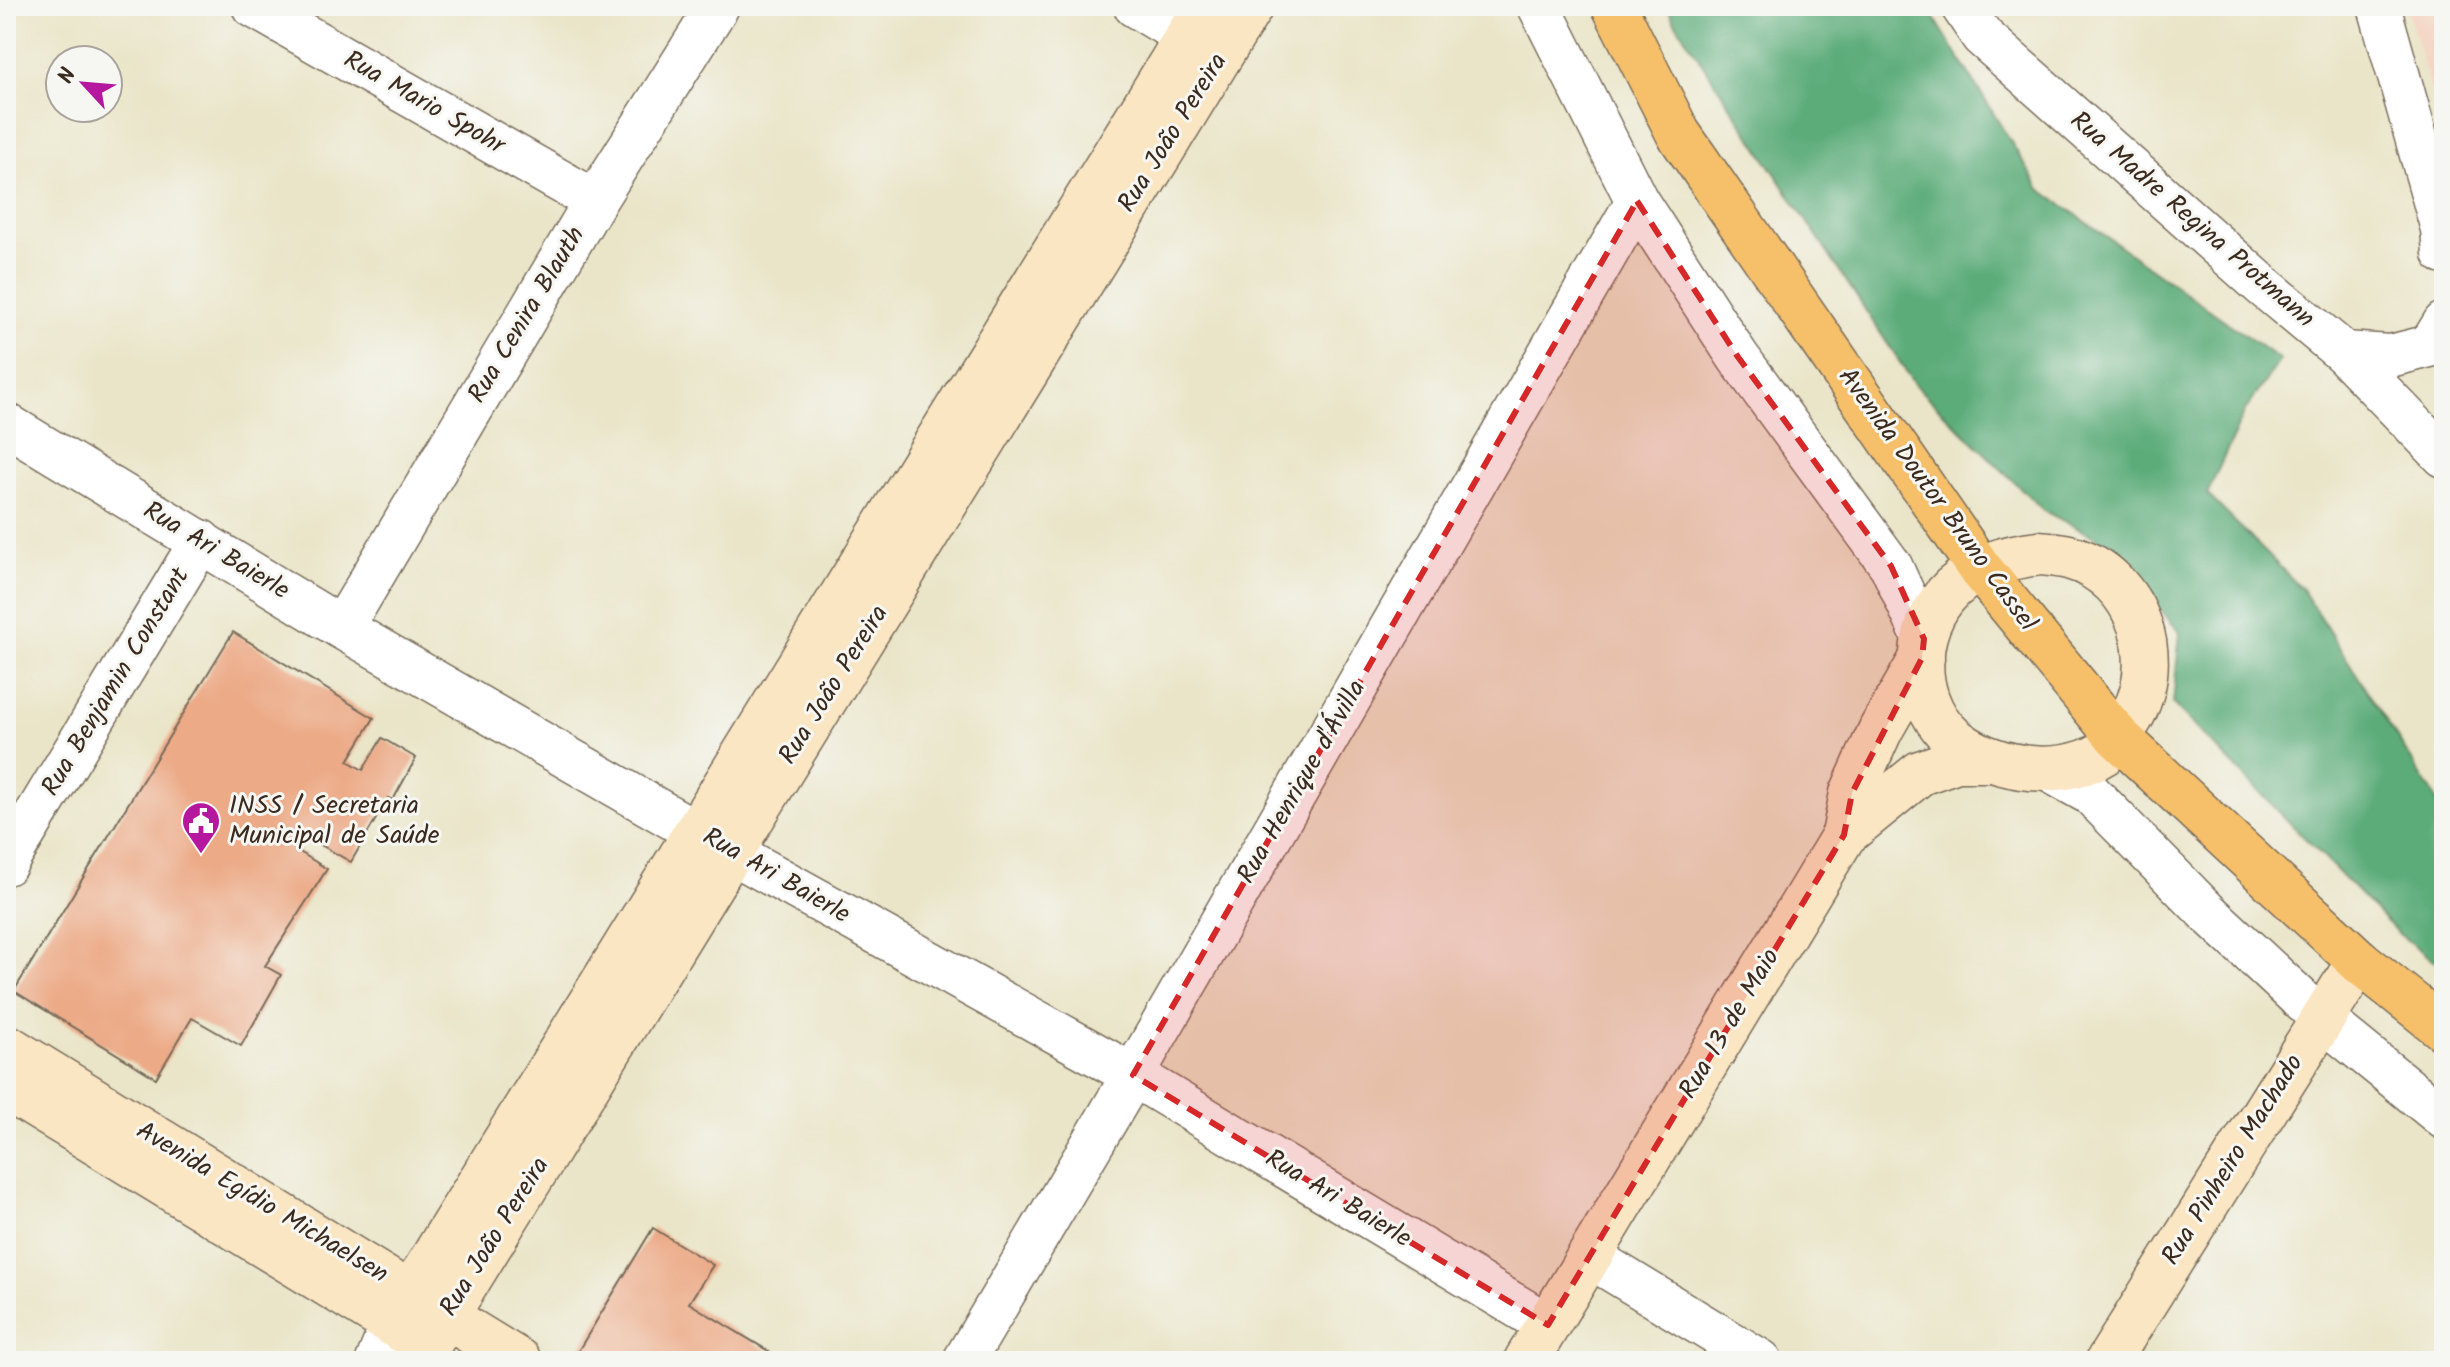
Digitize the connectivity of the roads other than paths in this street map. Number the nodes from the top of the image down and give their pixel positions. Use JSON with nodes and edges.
{"nodes":[{"id":1,"x":253,"y":6,"type":"edge"},
{"id":2,"x":718,"y":6,"type":"edge"},
{"id":3,"x":1135,"y":6,"type":"edge"},
{"id":4,"x":1251,"y":6,"type":"edge"},
{"id":5,"x":1539,"y":6,"type":"edge"},
{"id":6,"x":1614,"y":6,"type":"edge"},
{"id":7,"x":1635,"y":6,"type":"edge"},
{"id":8,"x":1962,"y":6,"type":"edge"},
{"id":9,"x":2379,"y":6,"type":"edge"},
{"id":10,"x":1204,"y":33,"type":"edge"},
{"id":11,"x":1678,"y":133,"type":"junction"},
{"id":12,"x":595,"y":201,"type":"junction"},
{"id":13,"x":1637,"y":201,"type":"junction"},
{"id":14,"x":2444,"y":253,"type":"edge"},
{"id":15,"x":2444,"y":323,"type":"edge"},
{"id":16,"x":2344,"y":353,"type":"junction"},
{"id":17,"x":6,"y":424,"type":"edge"},
{"id":18,"x":2444,"y":456,"type":"edge"},
{"id":19,"x":201,"y":541,"type":"junction"},
{"id":20,"x":1980,"y":569,"type":"junction"},
{"id":21,"x":342,"y":628,"type":"junction"},
{"id":22,"x":1923,"y":648,"type":"junction"},
{"id":23,"x":2118,"y":737,"type":"junction"},
{"id":24,"x":1993,"y":760,"type":"junction"},
{"id":25,"x":2046,"y":769,"type":"junction"},
{"id":26,"x":2177,"y":791,"type":"junction"},
{"id":27,"x":2132,"y":833,"type":"junction"},
{"id":28,"x":1844,"y":835,"type":"junction"},
{"id":29,"x":714,"y":842,"type":"junction"},
{"id":30,"x":6,"y":864,"type":"edge"},
{"id":31,"x":2359,"y":961,"type":"junction"},
{"id":32,"x":2321,"y":1018,"type":"junction"},
{"id":33,"x":2444,"y":1029,"type":"edge"},
{"id":34,"x":6,"y":1046,"type":"edge"},
{"id":35,"x":1133,"y":1075,"type":"junction"},
{"id":36,"x":6,"y":1088,"type":"edge"},
{"id":37,"x":2444,"y":1118,"type":"edge"},
{"id":38,"x":1590,"y":1257,"type":"junction"},
{"id":39,"x":417,"y":1338,"type":"edge"},
{"id":40,"x":1537,"y":1343,"type":"edge"},
{"id":41,"x":519,"y":1361,"type":"edge"},
{"id":42,"x":964,"y":1361,"type":"edge"},
{"id":43,"x":1761,"y":1361,"type":"edge"},
{"id":44,"x":2108,"y":1361,"type":"edge"}],
"edges":[{"from":1,"to":12,"type":"street","name":"Rua Mario Spohr"},
{"from":2,"to":12,"type":"street","name":"Rua Cenira Blauth"},
{"from":3,"to":10,"type":"street"},
{"from":4,"to":10,"type":"street","name":"Rua João Pereira"},
{"from":5,"to":13,"type":"street"},
{"from":6,"to":11,"type":"main road","name":"Avenida Doutor Bruno Cassel"},
{"from":7,"to":11,"type":"main road"},
{"from":8,"to":16,"type":"street","name":"Rua Madre Regina Protmann"},
{"from":9,"to":14,"type":"street"},
{"from":10,"to":29,"type":"street","name":"Rua João Pereira"},
{"from":11,"to":20,"type":"main road","name":"Avenida Doutor Bruno Cassel"},
{"from":12,"to":21,"type":"street","name":"Rua Cenira Blauth"},
{"from":13,"to":22,"type":"street"},
{"from":13,"to":35,"type":"street","name":"Rua Henrique d'Ávilla"},
{"from":15,"to":16,"type":"street"},
{"from":16,"to":18,"type":"street","name":"Rua Madre Regina Protmann"},
{"from":17,"to":19,"type":"street","name":"Rua Ari Baierle"},
{"from":19,"to":21,"type":"street","name":"Rua Ari Baierle"},
{"from":19,"to":30,"type":"street","name":"Rua Benjamin Constant"},
{"from":20,"to":22,"type":"street"},
{"from":20,"to":23,"type":"main road","name":"Avenida Doutor Bruno Cassel"},
{"from":20,"to":23,"type":"street"},
{"from":21,"to":29,"type":"street","name":"Rua Ari Baierle"},
{"from":22,"to":24,"type":"street"},
{"from":22,"to":28,"type":"street"},
{"from":23,"to":25,"type":"street"},
{"from":23,"to":26,"type":"main road","name":"Avenida Doutor Bruno Cassel"},
{"from":24,"to":25,"type":"street"},
{"from":24,"to":28,"type":"street","name":"Rua 13 de Maio"},
{"from":25,"to":27,"type":"street"},
{"from":26,"to":27,"type":"street"},
{"from":26,"to":31,"type":"main road","name":"Avenida Doutor Bruno Cassel"},
{"from":27,"to":32,"type":"street"},
{"from":28,"to":38,"type":"street","name":"Rua 13 de Maio"},
{"from":29,"to":35,"type":"street","name":"Rua Ari Baierle"},
{"from":29,"to":39,"type":"street","name":"Rua João Pereira"},
{"from":31,"to":32,"type":"street","name":"Rua Pinheiro Machado"},
{"from":31,"to":33,"type":"main road","name":"Avenida Doutor Bruno Cassel"},
{"from":32,"to":37,"type":"street"},
{"from":32,"to":44,"type":"street","name":"Rua Pinheiro Machado"},
{"from":34,"to":39,"type":"street","name":"Avenida Egídio Michaelsen"},
{"from":35,"to":40,"type":"street","name":"Rua Ari Baierle"},
{"from":35,"to":42,"type":"street","name":"Rua Henrique d'Ávilla"},
{"from":36,"to":39,"type":"street","name":"Avenida Egídio Michaelsen"},
{"from":38,"to":40,"type":"street","name":"Rua 13 de Maio"},
{"from":38,"to":43,"type":"street"},
{"from":39,"to":41,"type":"street","name":"Avenida Egídio Michaelsen"}]}
